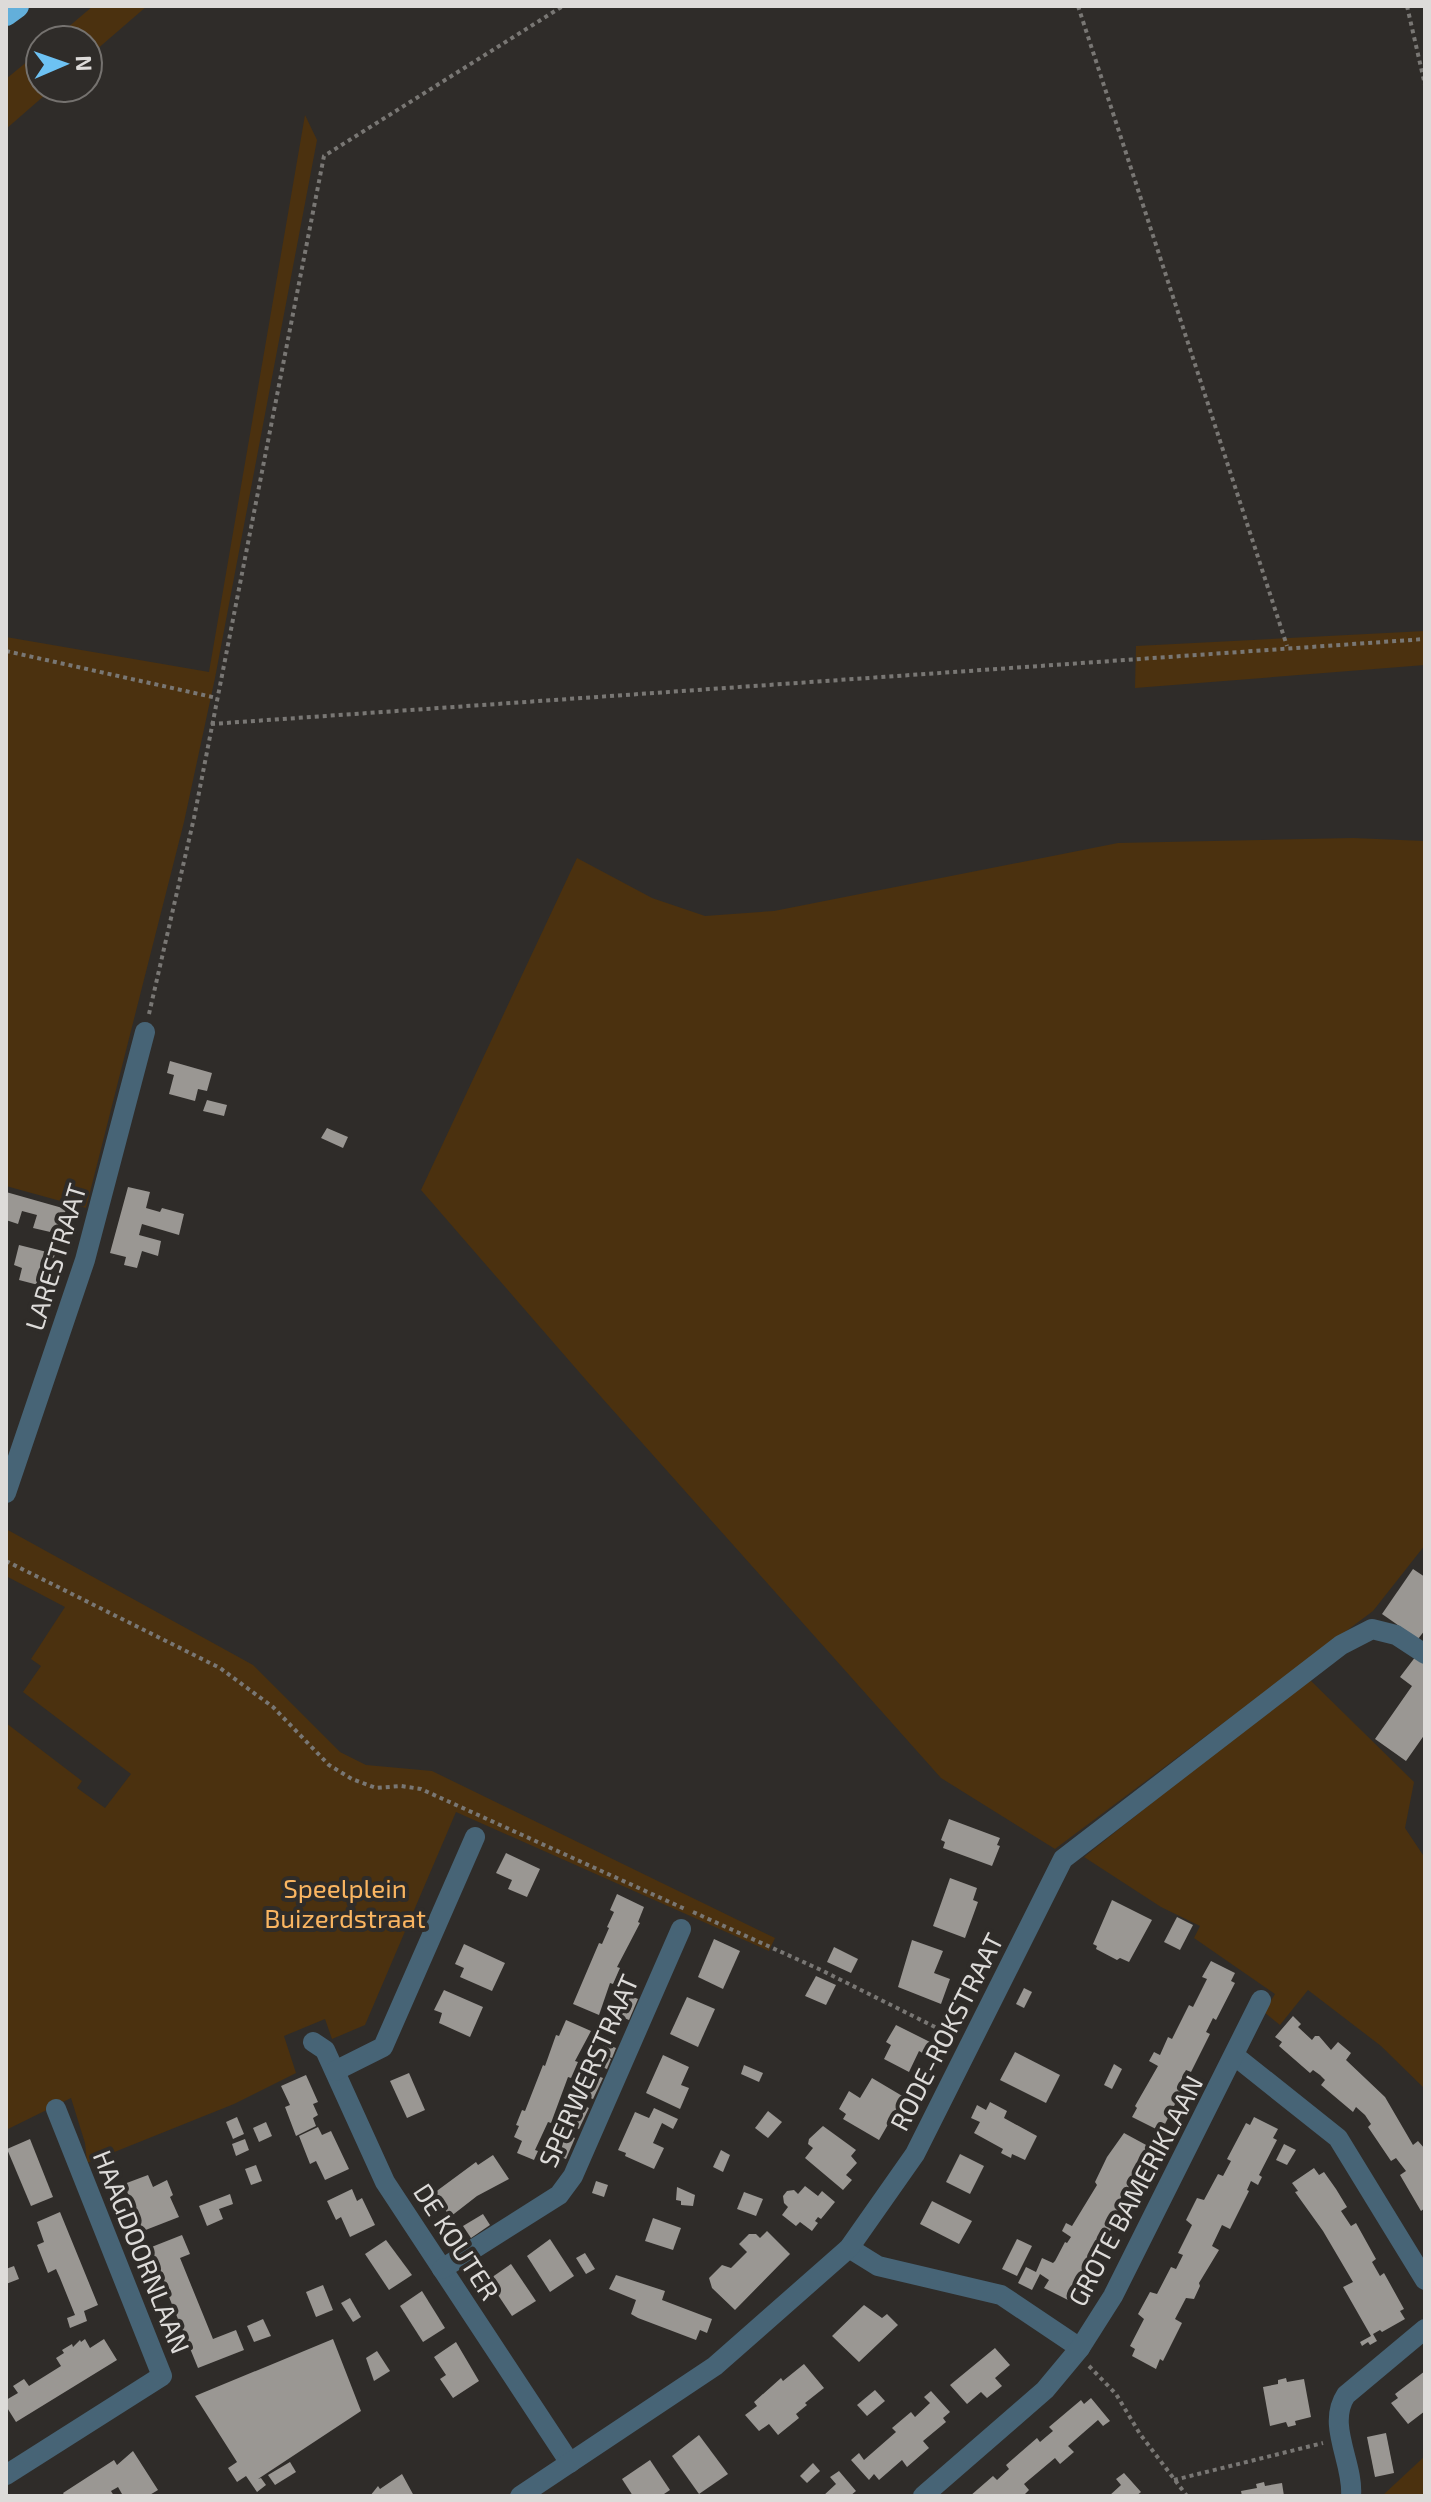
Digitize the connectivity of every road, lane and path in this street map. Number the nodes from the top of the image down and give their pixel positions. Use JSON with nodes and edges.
{"nodes":[{"id":1,"x":563,"y":6,"type":"edge"},
{"id":2,"x":1078,"y":6,"type":"edge"},
{"id":3,"x":1407,"y":6,"type":"edge"},
{"id":4,"x":1425,"y":85,"type":"edge"},
{"id":5,"x":1425,"y":639,"type":"edge"},
{"id":6,"x":1287,"y":647,"type":"junction"},
{"id":7,"x":6,"y":651,"type":"edge"},
{"id":8,"x":217,"y":698,"type":"junction"},
{"id":9,"x":211,"y":724,"type":"junction"},
{"id":10,"x":145,"y":1032,"type":"joint"},
{"id":11,"x":6,"y":1493,"type":"edge"},
{"id":12,"x":6,"y":1561,"type":"edge"},
{"id":13,"x":1425,"y":1654,"type":"edge"},
{"id":14,"x":475,"y":1837,"type":"dead end"},
{"id":15,"x":681,"y":1929,"type":"dead end"},
{"id":16,"x":1261,"y":2000,"type":"dead end"},
{"id":17,"x":313,"y":2042,"type":"dead end"},
{"id":18,"x":969,"y":2044,"type":"junction"},
{"id":19,"x":1235,"y":2056,"type":"junction"},
{"id":20,"x":335,"y":2071,"type":"junction"},
{"id":21,"x":56,"y":2109,"type":"dead end"},
{"id":22,"x":849,"y":2248,"type":"junction"},
{"id":23,"x":442,"y":2269,"type":"junction"},
{"id":24,"x":1425,"y":2280,"type":"edge"},
{"id":25,"x":1425,"y":2329,"type":"edge"},
{"id":26,"x":1078,"y":2351,"type":"junction"},
{"id":27,"x":1342,"y":2438,"type":"junction"},
{"id":28,"x":570,"y":2463,"type":"junction"},
{"id":29,"x":6,"y":2475,"type":"edge"},
{"id":30,"x":1174,"y":2480,"type":"junction"},
{"id":31,"x":520,"y":2496,"type":"edge"},
{"id":32,"x":923,"y":2496,"type":"edge"},
{"id":33,"x":1187,"y":2496,"type":"edge"},
{"id":34,"x":1351,"y":2496,"type":"edge"}],
"edges":[{"from":1,"to":8,"type":"path"},
{"from":2,"to":6,"type":"path"},
{"from":3,"to":4,"type":"path"},
{"from":5,"to":6,"type":"path"},
{"from":6,"to":9,"type":"path"},
{"from":7,"to":8,"type":"path"},
{"from":8,"to":9,"type":"path"},
{"from":9,"to":10,"type":"path"},
{"from":10,"to":11,"type":"street","name":"LARESTRAAT"},
{"from":12,"to":18,"type":"path"},
{"from":13,"to":18,"type":"street","name":"RODE-ROKSTRAAT"},
{"from":14,"to":20,"type":"street"},
{"from":15,"to":23,"type":"street","name":"SPERWERSTRAAT"},
{"from":16,"to":19,"type":"street","name":"GROTE BAMERIKLAAN"},
{"from":17,"to":20,"type":"street","name":"DE KOUTER"},
{"from":18,"to":22,"type":"street","name":"RODE-ROKSTRAAT"},
{"from":19,"to":24,"type":"street","name":"GROTE BAMERIKLAAN"},
{"from":19,"to":26,"type":"street","name":"GROTE BAMERIKLAAN"},
{"from":20,"to":23,"type":"street","name":"DE KOUTER"},
{"from":21,"to":29,"type":"street","name":"HAAGDOORNLAAN"},
{"from":22,"to":26,"type":"street","name":"GROTE BAMERIKLAAN"},
{"from":22,"to":28,"type":"street","name":"RODE-ROKSTRAAT"},
{"from":23,"to":28,"type":"street","name":"DE KOUTER"},
{"from":25,"to":27,"type":"street"},
{"from":26,"to":30,"type":"path"},
{"from":26,"to":32,"type":"street","name":"GROTE BAMERIKLAAN"},
{"from":27,"to":30,"type":"path"},
{"from":27,"to":34,"type":"street"},
{"from":28,"to":31,"type":"street","name":"RODE-ROKSTRAAT"},
{"from":30,"to":33,"type":"path"}]}
